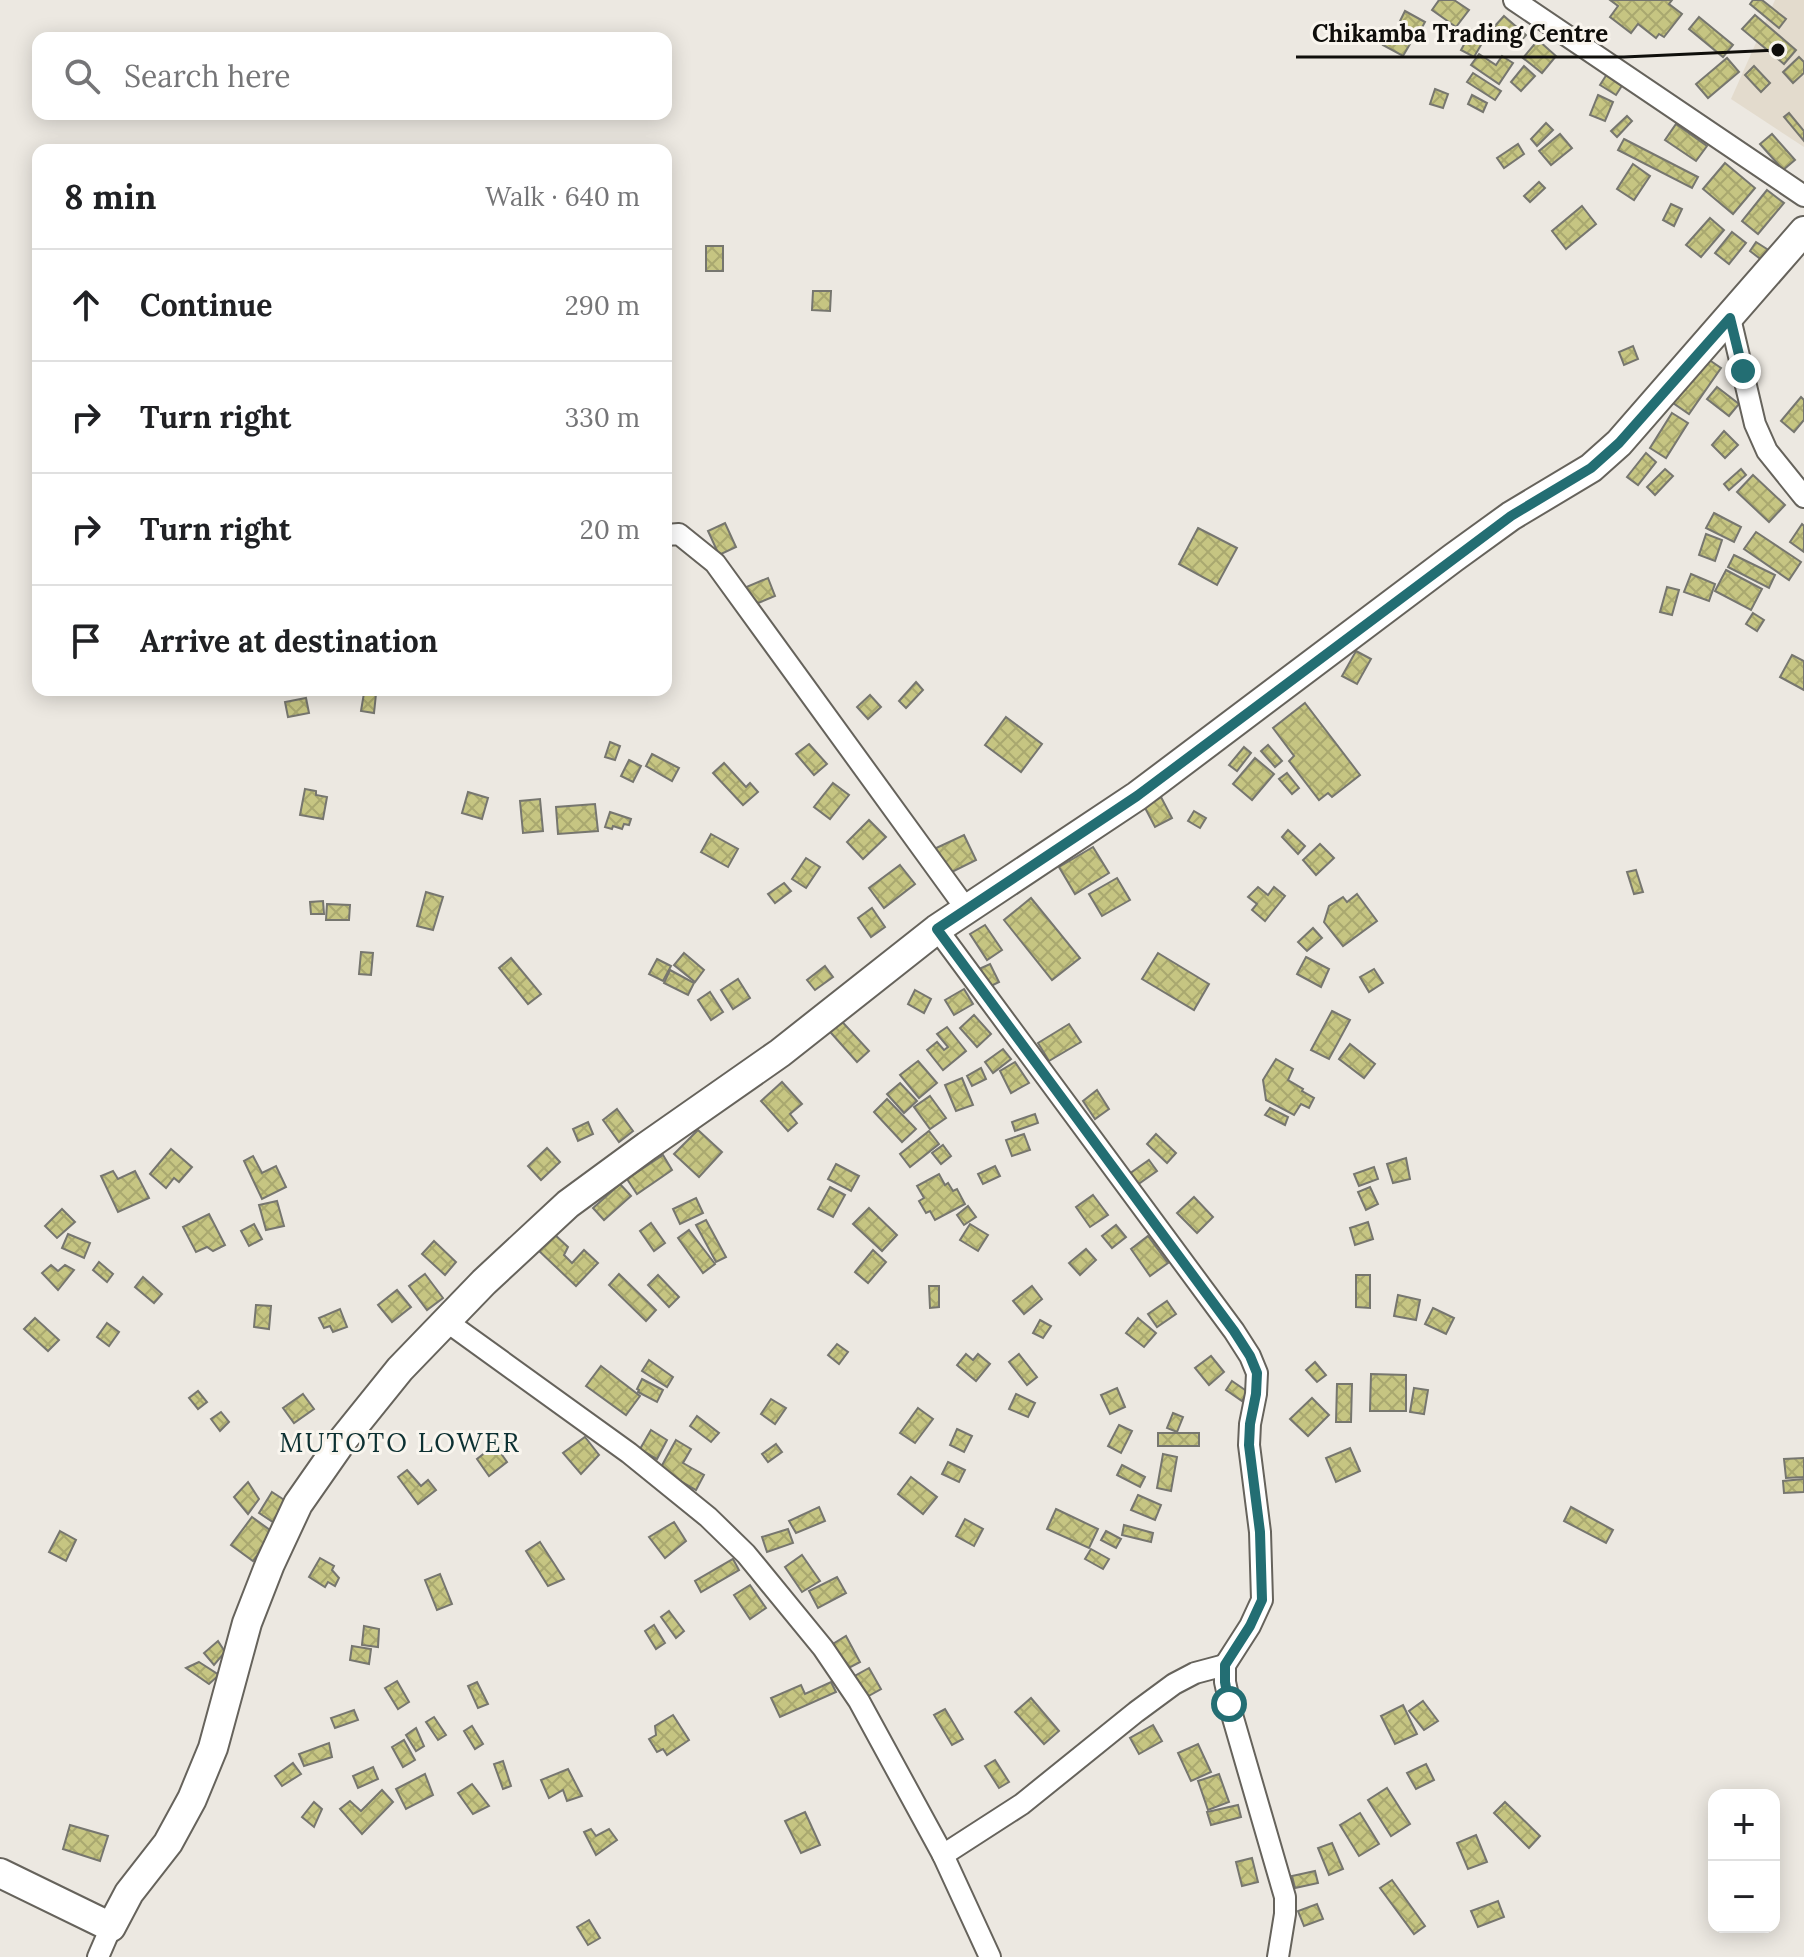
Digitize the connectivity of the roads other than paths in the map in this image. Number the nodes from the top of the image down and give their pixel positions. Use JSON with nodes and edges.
{"nodes":[{"id":1,"x":1514,"y":0,"type":"edge"},
{"id":2,"x":1804,"y":196,"type":"edge"},
{"id":3,"x":1804,"y":231,"type":"edge"},
{"id":4,"x":1730,"y":318,"type":"junction"},
{"id":5,"x":1804,"y":497,"type":"edge"},
{"id":6,"x":672,"y":535,"type":"edge"},
{"id":7,"x":967,"y":910,"type":"junction"},
{"id":8,"x":937,"y":929,"type":"junction"},
{"id":9,"x":446,"y":1321,"type":"junction"},
{"id":10,"x":1225,"y":1665,"type":"junction"},
{"id":11,"x":943,"y":1855,"type":"junction"},
{"id":12,"x":0,"y":1873,"type":"edge"},
{"id":13,"x":111,"y":1927,"type":"junction"},
{"id":14,"x":98,"y":1957,"type":"edge"},
{"id":15,"x":990,"y":1957,"type":"edge"},
{"id":16,"x":1278,"y":1957,"type":"edge"}],
"edges":[{"from":1,"to":2,"type":"street"},
{"from":3,"to":4,"type":"street"},
{"from":4,"to":5,"type":"street"},
{"from":4,"to":7,"type":"street"},
{"from":6,"to":7,"type":"street"},
{"from":7,"to":8,"type":"street"},
{"from":8,"to":9,"type":"street"},
{"from":8,"to":10,"type":"street"},
{"from":9,"to":11,"type":"street"},
{"from":9,"to":13,"type":"street"},
{"from":10,"to":11,"type":"street"},
{"from":10,"to":16,"type":"street"},
{"from":11,"to":15,"type":"street"},
{"from":12,"to":13,"type":"street"},
{"from":13,"to":14,"type":"street"}]}
